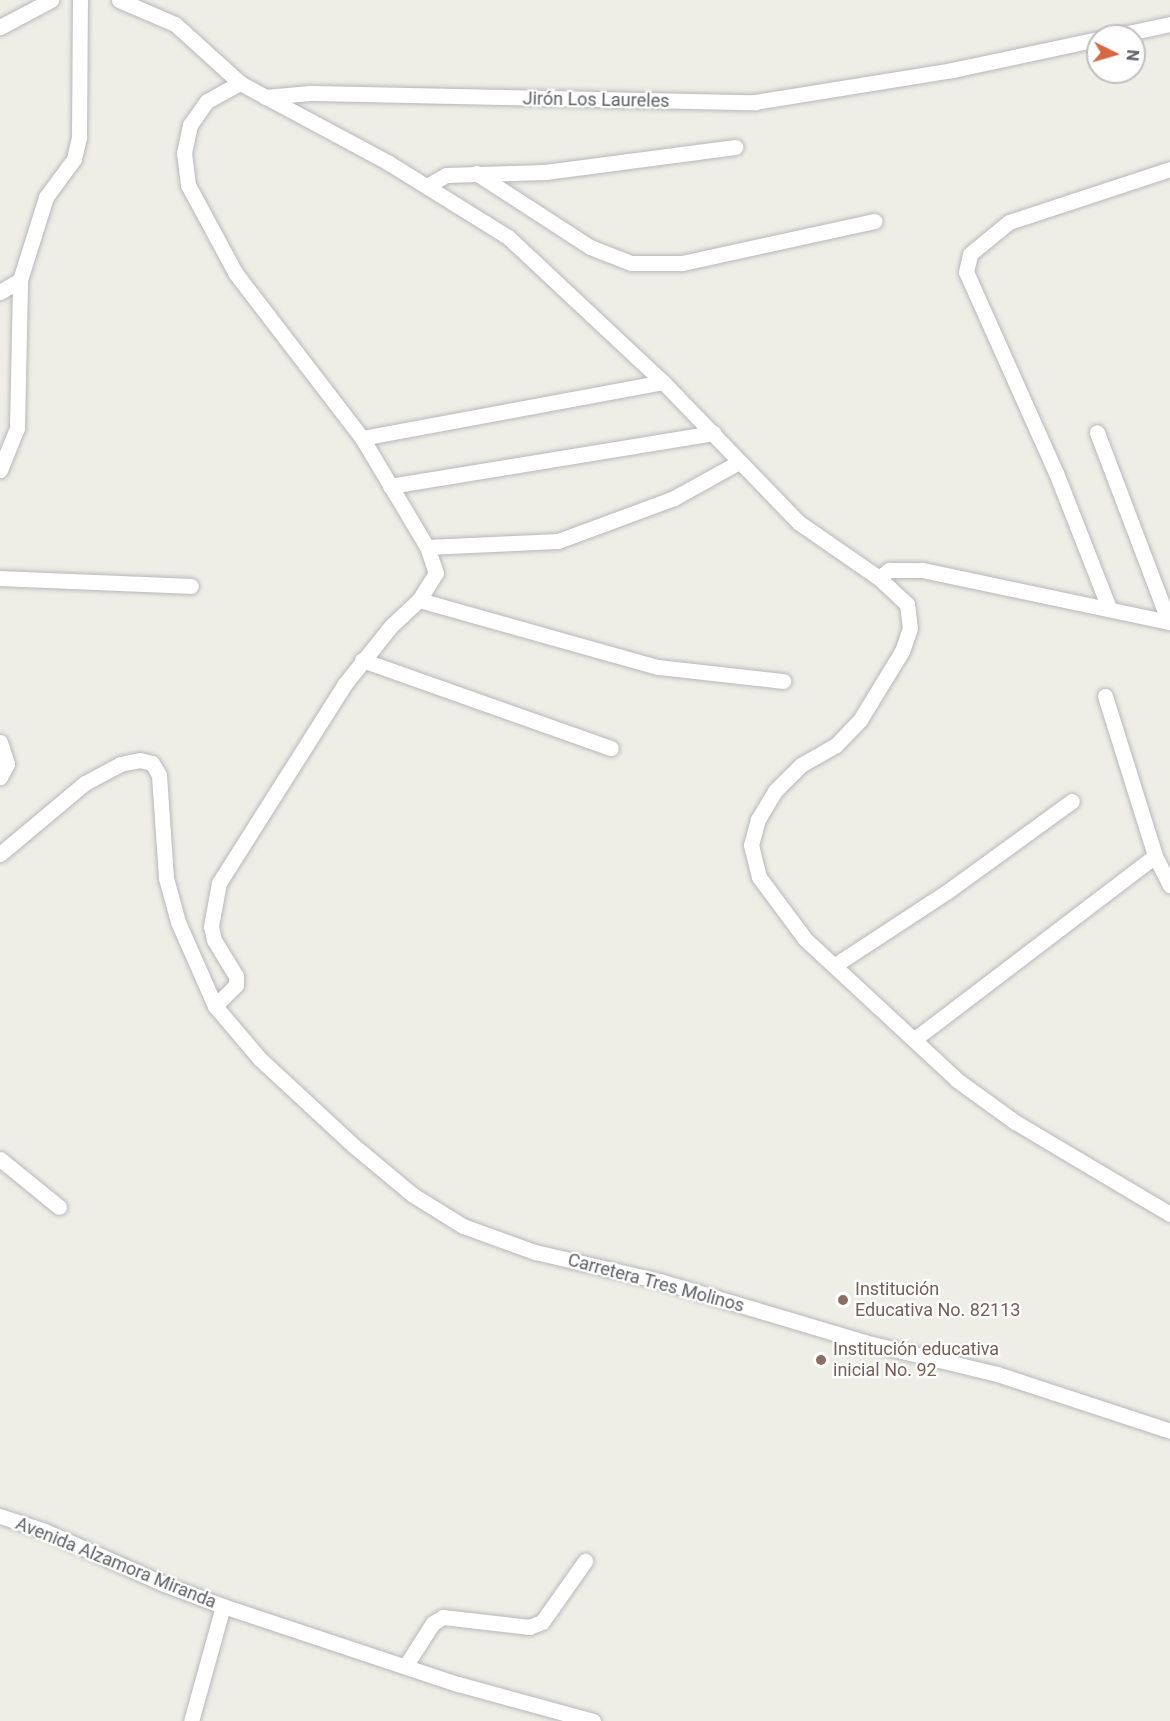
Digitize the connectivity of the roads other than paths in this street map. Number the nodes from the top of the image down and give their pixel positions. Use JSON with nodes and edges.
{"nodes":[{"id":1,"x":51,"y":0,"type":"edge"},
{"id":2,"x":80,"y":0,"type":"edge"},
{"id":3,"x":119,"y":0,"type":"edge"},
{"id":4,"x":1170,"y":24,"type":"edge"},
{"id":5,"x":0,"y":27,"type":"edge"},
{"id":6,"x":1146,"y":29,"type":"edge"},
{"id":7,"x":1086,"y":42,"type":"edge"},
{"id":8,"x":240,"y":83,"type":"junction"},
{"id":9,"x":265,"y":97,"type":"junction"},
{"id":10,"x":735,"y":147,"type":"dead end"},
{"id":11,"x":1170,"y":169,"type":"edge"},
{"id":12,"x":476,"y":173,"type":"junction"},
{"id":13,"x":427,"y":186,"type":"junction"},
{"id":14,"x":873,"y":220,"type":"dead end"},
{"id":15,"x":20,"y":280,"type":"junction"},
{"id":16,"x":0,"y":292,"type":"edge"},
{"id":17,"x":663,"y":382,"type":"junction"},
{"id":18,"x":1097,"y":432,"type":"dead end"},
{"id":19,"x":714,"y":434,"type":"junction"},
{"id":20,"x":362,"y":438,"type":"junction"},
{"id":21,"x":738,"y":462,"type":"junction"},
{"id":22,"x":0,"y":470,"type":"edge"},
{"id":23,"x":390,"y":486,"type":"junction"},
{"id":24,"x":427,"y":547,"type":"junction"},
{"id":25,"x":0,"y":578,"type":"edge"},
{"id":26,"x":879,"y":578,"type":"junction"},
{"id":27,"x":191,"y":586,"type":"dead end"},
{"id":28,"x":419,"y":600,"type":"junction"},
{"id":29,"x":1109,"y":608,"type":"junction"},
{"id":30,"x":1170,"y":622,"type":"edge"},
{"id":31,"x":362,"y":660,"type":"junction"},
{"id":32,"x":783,"y":681,"type":"dead end"},
{"id":33,"x":1105,"y":696,"type":"dead end"},
{"id":34,"x":0,"y":742,"type":"edge"},
{"id":35,"x":611,"y":748,"type":"dead end"},
{"id":36,"x":0,"y":777,"type":"edge"},
{"id":37,"x":1072,"y":801,"type":"dead end"},
{"id":38,"x":0,"y":854,"type":"edge"},
{"id":39,"x":1155,"y":856,"type":"junction"},
{"id":40,"x":1170,"y":885,"type":"edge"},
{"id":41,"x":835,"y":965,"type":"junction"},
{"id":42,"x":215,"y":1006,"type":"junction"},
{"id":43,"x":916,"y":1038,"type":"junction"},
{"id":44,"x":0,"y":1159,"type":"edge"},
{"id":45,"x":60,"y":1207,"type":"dead end"},
{"id":46,"x":1170,"y":1214,"type":"edge"},
{"id":47,"x":1170,"y":1431,"type":"edge"},
{"id":48,"x":0,"y":1516,"type":"edge"},
{"id":49,"x":585,"y":1561,"type":"dead end"},
{"id":50,"x":223,"y":1606,"type":"junction"},
{"id":51,"x":406,"y":1665,"type":"junction"},
{"id":52,"x":191,"y":1721,"type":"edge"},
{"id":53,"x":593,"y":1721,"type":"edge"}],
"edges":[{"from":1,"to":5,"type":"street"},
{"from":2,"to":15,"type":"street"},
{"from":3,"to":8,"type":"street"},
{"from":4,"to":6,"type":"street"},
{"from":7,"to":9,"type":"street","name":"Jirón Los Laureles"},
{"from":8,"to":9,"type":"street"},
{"from":8,"to":20,"type":"street"},
{"from":9,"to":13,"type":"street"},
{"from":10,"to":12,"type":"street"},
{"from":11,"to":29,"type":"street"},
{"from":12,"to":13,"type":"street"},
{"from":12,"to":14,"type":"street"},
{"from":13,"to":17,"type":"street"},
{"from":15,"to":16,"type":"street"},
{"from":15,"to":22,"type":"street"},
{"from":17,"to":19,"type":"street"},
{"from":17,"to":20,"type":"street"},
{"from":18,"to":30,"type":"street"},
{"from":19,"to":21,"type":"street"},
{"from":19,"to":23,"type":"street"},
{"from":20,"to":23,"type":"street"},
{"from":21,"to":24,"type":"street"},
{"from":21,"to":26,"type":"street"},
{"from":23,"to":24,"type":"street"},
{"from":24,"to":28,"type":"street"},
{"from":25,"to":27,"type":"street"},
{"from":26,"to":29,"type":"street"},
{"from":26,"to":41,"type":"street"},
{"from":28,"to":31,"type":"street"},
{"from":28,"to":32,"type":"street"},
{"from":29,"to":30,"type":"street"},
{"from":31,"to":35,"type":"street"},
{"from":31,"to":42,"type":"street"},
{"from":33,"to":39,"type":"street"},
{"from":34,"to":36,"type":"street"},
{"from":37,"to":41,"type":"street"},
{"from":38,"to":42,"type":"street","name":"Carretera Tres Molinos"},
{"from":39,"to":40,"type":"street"},
{"from":39,"to":43,"type":"street"},
{"from":41,"to":43,"type":"street"},
{"from":42,"to":47,"type":"street","name":"Carretera Tres Molinos"},
{"from":43,"to":46,"type":"street"},
{"from":44,"to":45,"type":"street"},
{"from":48,"to":50,"type":"street","name":"Avenida Alzamora Miranda"},
{"from":49,"to":51,"type":"street"},
{"from":50,"to":51,"type":"street"},
{"from":50,"to":52,"type":"street","name":"Avenida Alzamora Miranda"},
{"from":51,"to":53,"type":"street"}]}
